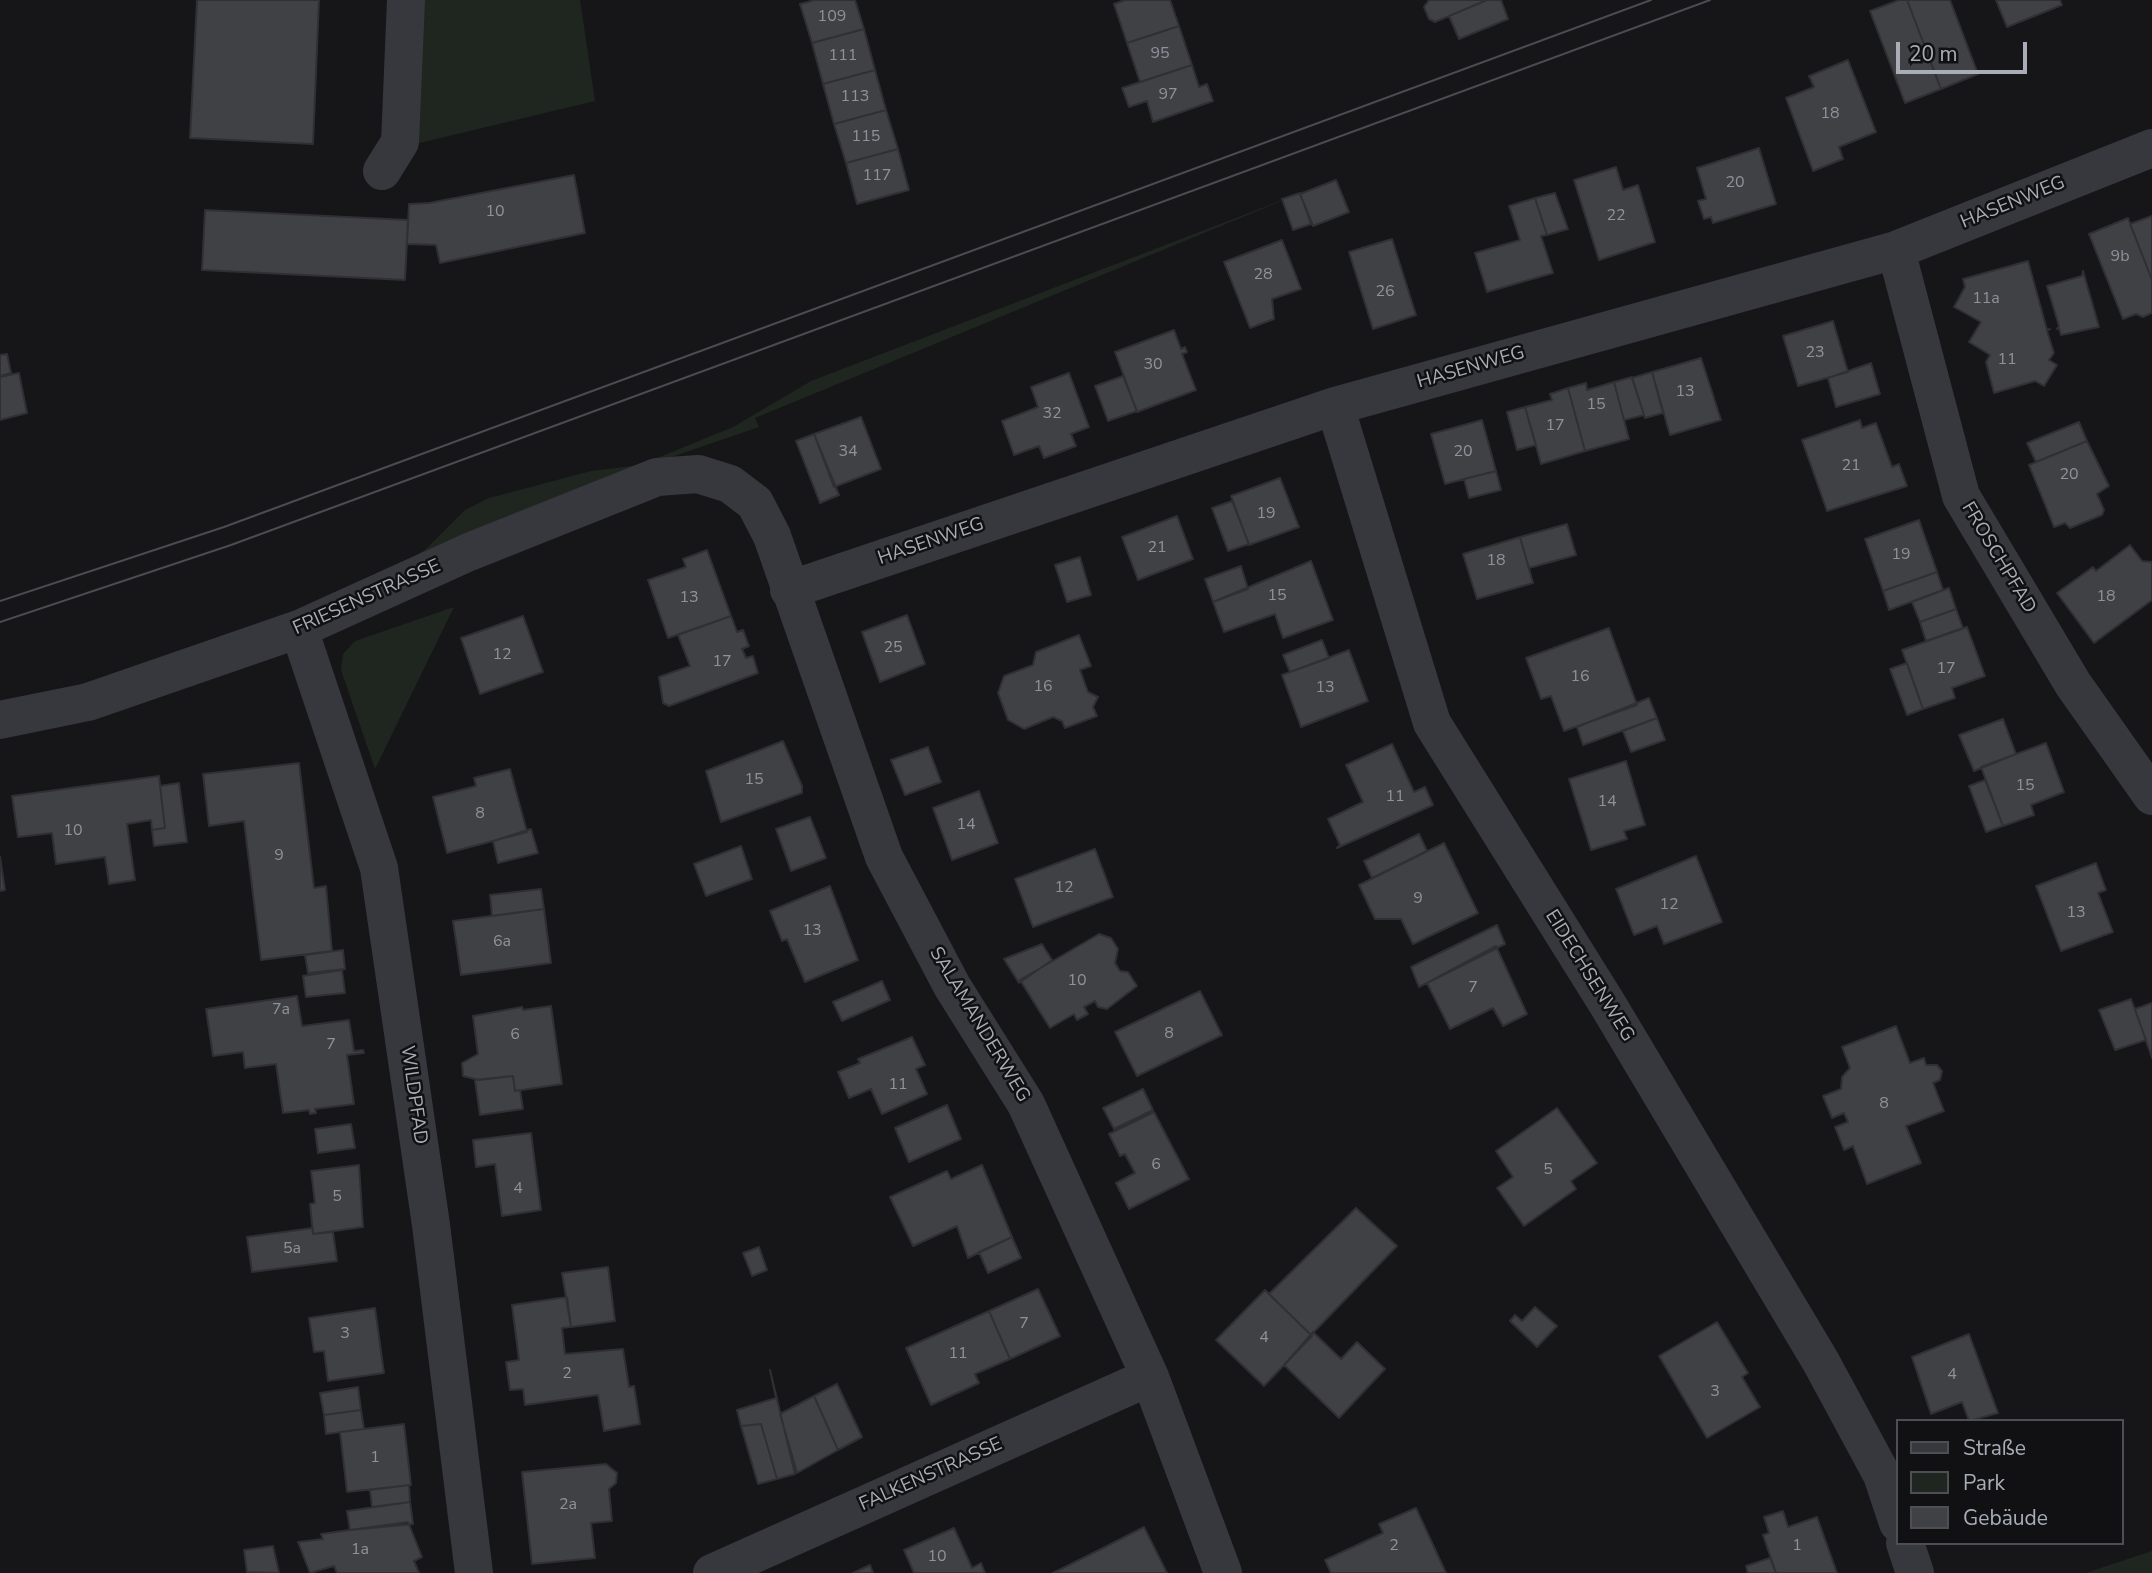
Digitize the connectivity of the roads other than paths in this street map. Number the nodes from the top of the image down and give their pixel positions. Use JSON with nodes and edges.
{"nodes":[{"id":1,"x":406,"y":0,"type":"edge"},
{"id":2,"x":2152,"y":148,"type":"edge"},
{"id":3,"x":382,"y":171,"type":"dead end"},
{"id":4,"x":1896,"y":250,"type":"junction"},
{"id":5,"x":1335,"y":406,"type":"junction"},
{"id":6,"x":730,"y":484,"type":"joint"},
{"id":7,"x":789,"y":590,"type":"junction"},
{"id":8,"x":299,"y":629,"type":"junction"},
{"id":9,"x":0,"y":720,"type":"edge"},
{"id":10,"x":2152,"y":796,"type":"edge"},
{"id":11,"x":1150,"y":1377,"type":"junction"},
{"id":12,"x":1896,"y":1517,"type":"edge"},
{"id":13,"x":1906,"y":1545,"type":"edge"},
{"id":14,"x":474,"y":1573,"type":"edge"},
{"id":15,"x":712,"y":1573,"type":"edge"},
{"id":16,"x":1223,"y":1573,"type":"edge"},
{"id":17,"x":1915,"y":1573,"type":"edge"}],
"edges":[{"from":1,"to":3,"type":"street"},
{"from":2,"to":4,"type":"street","name":"HASENWEG"},
{"from":4,"to":5,"type":"street","name":"HASENWEG"},
{"from":4,"to":10,"type":"street","name":"FROSCHPFAD"},
{"from":5,"to":7,"type":"street","name":"HASENWEG"},
{"from":5,"to":12,"type":"street","name":"EIDECHSENWEG"},
{"from":6,"to":7,"type":"street","name":"SALAMANDERWEG"},
{"from":6,"to":8,"type":"street","name":"FRIESENSTRASSE"},
{"from":7,"to":11,"type":"street","name":"SALAMANDERWEG"},
{"from":8,"to":9,"type":"street","name":"FRIESENSTRASSE"},
{"from":8,"to":14,"type":"street","name":"WILDPFAD"},
{"from":11,"to":15,"type":"street","name":"FALKENSTRASSE"},
{"from":11,"to":16,"type":"street","name":"SALAMANDERWEG"},
{"from":13,"to":17,"type":"street"}]}
